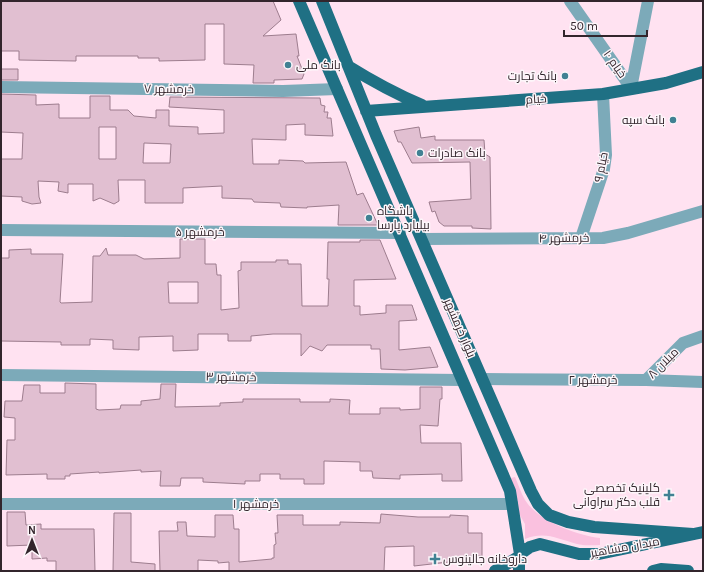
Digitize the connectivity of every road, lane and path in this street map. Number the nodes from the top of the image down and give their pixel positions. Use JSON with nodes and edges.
{"nodes":[{"id":1,"x":299,"y":1,"type":"edge"},
{"id":2,"x":322,"y":1,"type":"edge"},
{"id":3,"x":570,"y":1,"type":"edge"},
{"id":4,"x":648,"y":1,"type":"edge"},
{"id":5,"x":348,"y":66,"type":"junction"},
{"id":6,"x":703,"y":72,"type":"edge"},
{"id":7,"x":1,"y":87,"type":"edge"},
{"id":8,"x":632,"y":88,"type":"junction"},
{"id":9,"x":337,"y":89,"type":"junction"},
{"id":10,"x":603,"y":94,"type":"junction"},
{"id":11,"x":425,"y":107,"type":"junction"},
{"id":12,"x":366,"y":111,"type":"junction"},
{"id":13,"x":703,"y":211,"type":"edge"},
{"id":14,"x":1,"y":230,"type":"edge"},
{"id":15,"x":400,"y":233,"type":"junction"},
{"id":16,"x":581,"y":238,"type":"junction"},
{"id":17,"x":422,"y":239,"type":"junction"},
{"id":18,"x":703,"y":336,"type":"edge"},
{"id":19,"x":1,"y":375,"type":"edge"},
{"id":20,"x":482,"y":379,"type":"junction"},
{"id":21,"x":461,"y":380,"type":"junction"},
{"id":22,"x":646,"y":380,"type":"junction"},
{"id":23,"x":703,"y":382,"type":"edge"},
{"id":24,"x":1,"y":504,"type":"edge"},
{"id":25,"x":512,"y":504,"type":"junction"},
{"id":26,"x":698,"y":533,"type":"edge"},
{"id":27,"x":520,"y":555,"type":"junction"},
{"id":28,"x":495,"y":571,"type":"edge"},
{"id":29,"x":519,"y":571,"type":"edge"},
{"id":30,"x":653,"y":571,"type":"edge"},
{"id":31,"x":687,"y":571,"type":"edge"}],
"edges":[{"from":1,"to":9,"type":"main road","name":"بلوار خرمشهر"},
{"from":2,"to":5,"type":"main road","name":"بلوار خرمشهر"},
{"from":3,"to":8,"type":"street","name":"خیام ۱۰"},
{"from":4,"to":8,"type":"street"},
{"from":5,"to":11,"type":"main road"},
{"from":5,"to":12,"type":"main road","name":"بلوار خرمشهر"},
{"from":6,"to":8,"type":"main road","name":"خیام"},
{"from":7,"to":9,"type":"street","name":"خرمشهر ۷"},
{"from":8,"to":10,"type":"main road","name":"خیام"},
{"from":9,"to":15,"type":"main road","name":"بلوار خرمشهر"},
{"from":10,"to":11,"type":"main road","name":"خیام"},
{"from":10,"to":16,"type":"street","name":"خیام ۹"},
{"from":11,"to":12,"type":"main road","name":"خیام"},
{"from":12,"to":17,"type":"main road","name":"بلوار خرمشهر"},
{"from":13,"to":16,"type":"street","name":"خرمشهر ۴"},
{"from":14,"to":15,"type":"street","name":"خرمشهر ۵"},
{"from":15,"to":21,"type":"main road","name":"بلوار خرمشهر"},
{"from":16,"to":17,"type":"street","name":"خرمشهر ۴"},
{"from":17,"to":20,"type":"main road","name":"بلوار خرمشهر"},
{"from":18,"to":22,"type":"street","name":"میلان ۸"},
{"from":19,"to":21,"type":"street","name":"خرمشهر ۳"},
{"from":20,"to":21,"type":"main road"},
{"from":20,"to":22,"type":"street","name":"خرمشهر ۲"},
{"from":20,"to":26,"type":"main road","name":"بلوار خرمشهر"},
{"from":21,"to":25,"type":"main road","name":"بلوار خرمشهر"},
{"from":22,"to":23,"type":"street","name":"خرمشهر ۲"},
{"from":24,"to":25,"type":"street","name":"خرمشهر ۱"},
{"from":25,"to":27,"type":"main road","name":"بلوار خرمشهر"},
{"from":26,"to":27,"type":"main road","name":"میدان مشاهیر"},
{"from":27,"to":28,"type":"main road","name":"میدان مشاهیر"},
{"from":27,"to":29,"type":"main road"},
{"from":30,"to":31,"type":"main road"}]}
